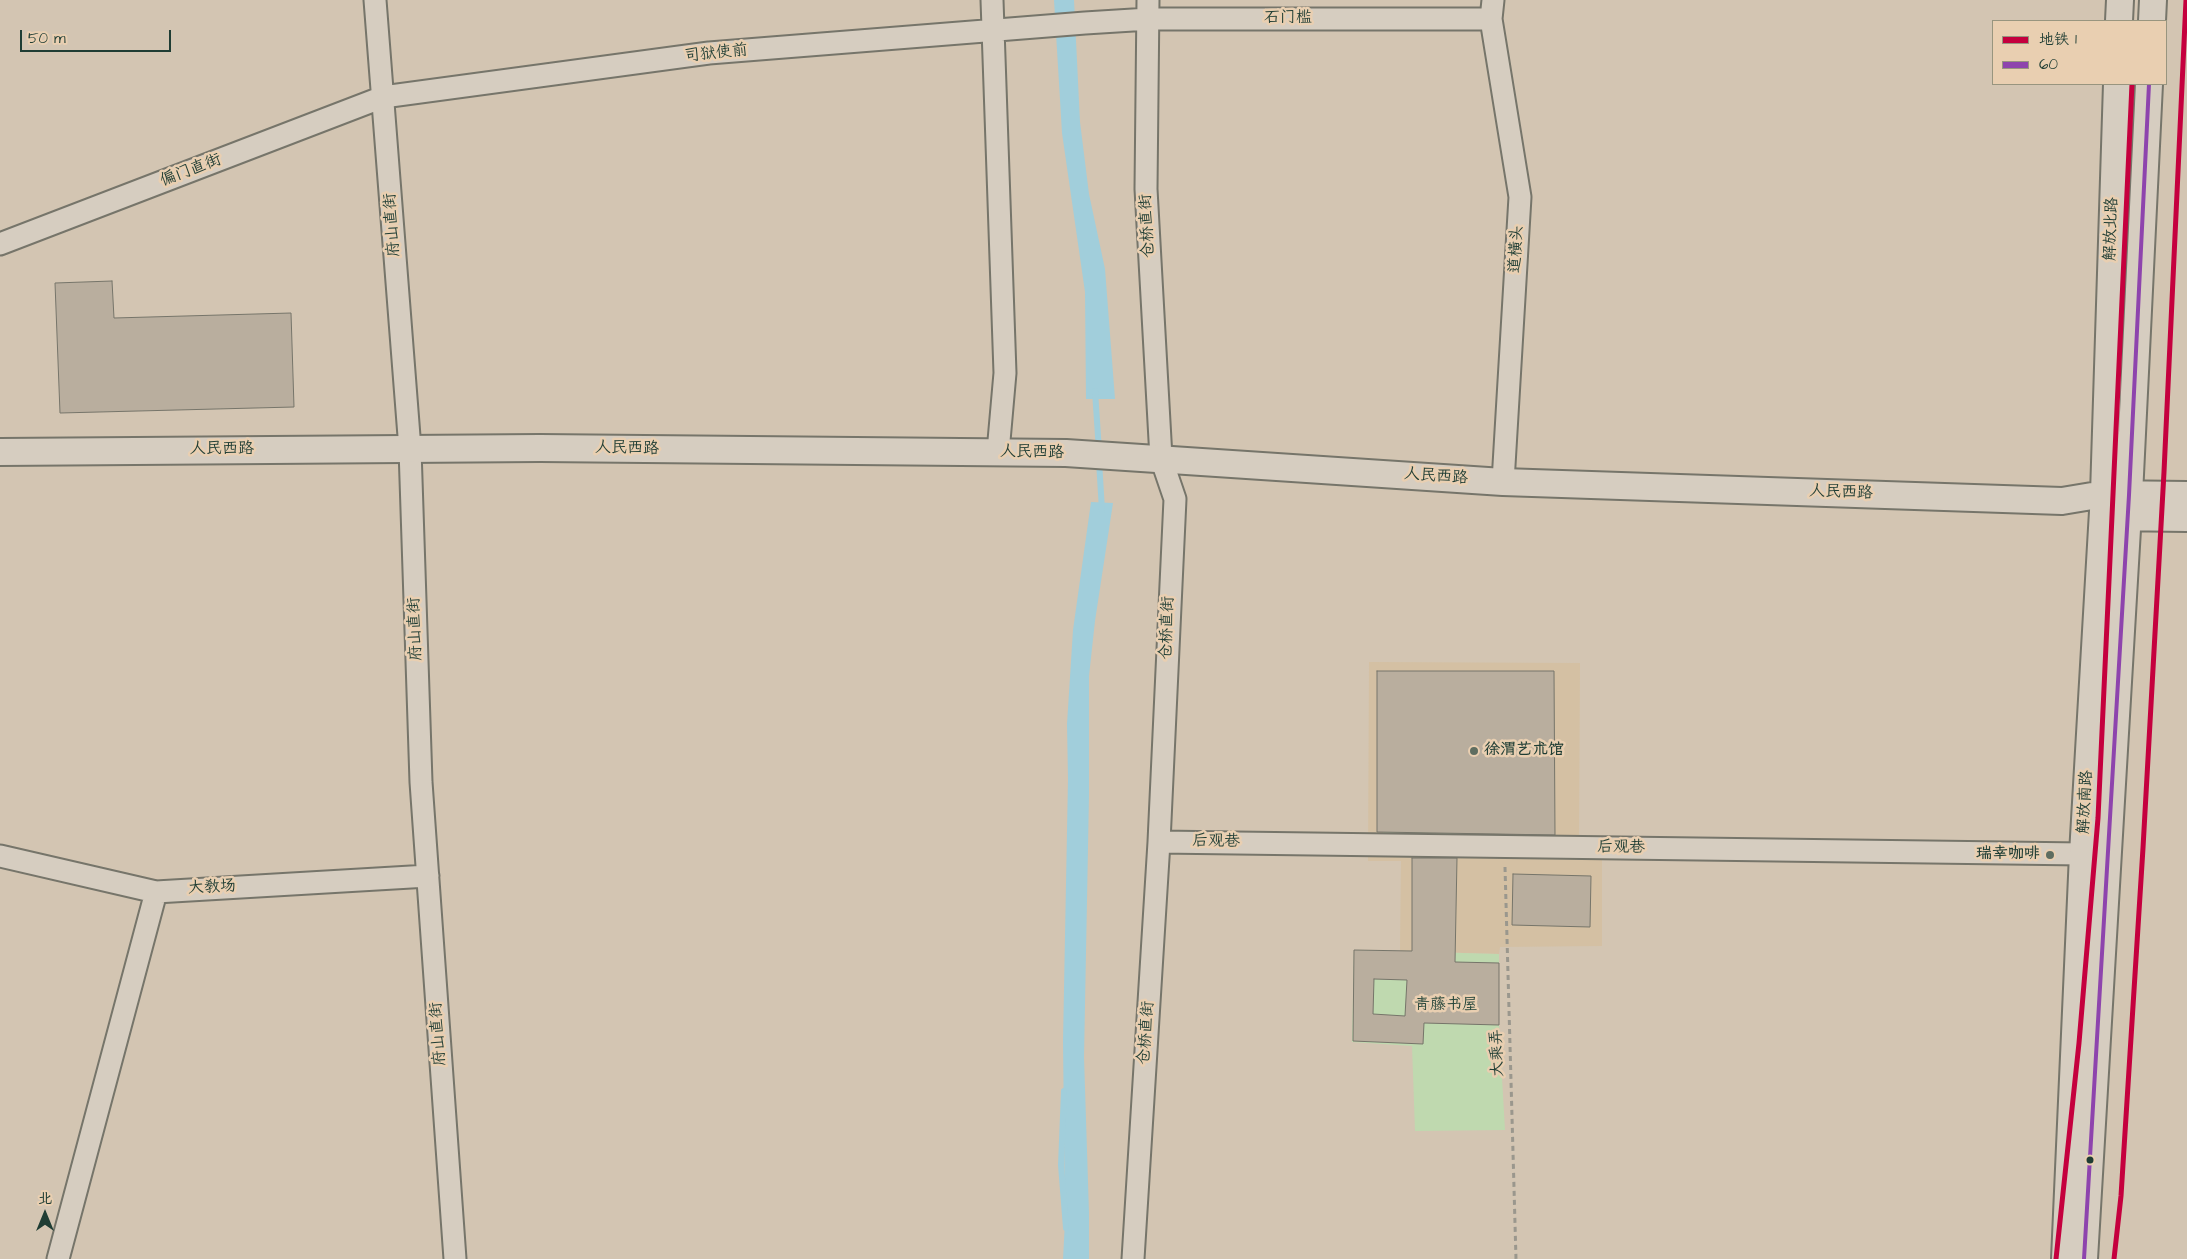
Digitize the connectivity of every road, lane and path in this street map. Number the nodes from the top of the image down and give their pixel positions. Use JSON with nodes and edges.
{"nodes":[{"id":1,"x":375,"y":0,"type":"edge"},
{"id":2,"x":992,"y":0,"type":"edge"},
{"id":3,"x":2120,"y":0,"type":"edge"},
{"id":4,"x":2153,"y":0,"type":"edge"},
{"id":5,"x":1492,"y":9,"type":"edge"},
{"id":6,"x":1148,"y":10,"type":"edge"},
{"id":7,"x":2119,"y":20,"type":"edge"},
{"id":8,"x":2152,"y":20,"type":"edge"},
{"id":9,"x":1051,"y":27,"type":"joint"},
{"id":10,"x":994,"y":31,"type":"junction"},
{"id":11,"x":2117,"y":85,"type":"edge"},
{"id":12,"x":2149,"y":85,"type":"edge"},
{"id":13,"x":383,"y":97,"type":"junction"},
{"id":14,"x":0,"y":244,"type":"edge"},
{"id":15,"x":410,"y":449,"type":"junction"},
{"id":16,"x":0,"y":452,"type":"edge"},
{"id":17,"x":998,"y":452,"type":"junction"},
{"id":18,"x":1161,"y":458,"type":"junction"},
{"id":19,"x":1503,"y":482,"type":"junction"},
{"id":20,"x":2187,"y":495,"type":"edge"},
{"id":21,"x":2116,"y":506,"type":"junction"},
{"id":22,"x":2187,"y":518,"type":"edge"},
{"id":23,"x":1159,"y":842,"type":"junction"},
{"id":24,"x":1504,"y":846,"type":"junction"},
{"id":25,"x":2083,"y":854,"type":"junction"},
{"id":26,"x":0,"y":856,"type":"edge"},
{"id":27,"x":428,"y":876,"type":"junction"},
{"id":28,"x":156,"y":892,"type":"junction"},
{"id":29,"x":58,"y":1259,"type":"edge"},
{"id":30,"x":455,"y":1259,"type":"edge"},
{"id":31,"x":1133,"y":1259,"type":"edge"},
{"id":32,"x":1516,"y":1259,"type":"edge"},
{"id":33,"x":2065,"y":1259,"type":"edge"},
{"id":34,"x":2084,"y":1259,"type":"edge"}],
"edges":[{"from":1,"to":13,"type":"street","name":"府山直街"},
{"from":2,"to":10,"type":"street"},
{"from":3,"to":7,"type":"main road"},
{"from":4,"to":8,"type":"main road"},
{"from":5,"to":6,"type":"street","name":"石门槛"},
{"from":5,"to":19,"type":"street","name":"道横头"},
{"from":6,"to":9,"type":"street","name":"石门槛"},
{"from":6,"to":18,"type":"street","name":"仓桥直街"},
{"from":9,"to":10,"type":"street","name":"司狱使前"},
{"from":10,"to":13,"type":"street","name":"司狱使前"},
{"from":10,"to":17,"type":"street"},
{"from":11,"to":21,"type":"main road","name":"解放北路"},
{"from":12,"to":21,"type":"main road","name":"解放北路"},
{"from":13,"to":14,"type":"street","name":"偏门直街"},
{"from":13,"to":15,"type":"street","name":"府山直街"},
{"from":15,"to":16,"type":"main road","name":"人民西路"},
{"from":15,"to":17,"type":"main road","name":"人民西路"},
{"from":15,"to":27,"type":"street","name":"府山直街"},
{"from":17,"to":18,"type":"main road","name":"人民西路"},
{"from":18,"to":19,"type":"main road","name":"人民西路"},
{"from":18,"to":23,"type":"street","name":"仓桥直街"},
{"from":19,"to":21,"type":"main road","name":"人民西路"},
{"from":20,"to":21,"type":"main road"},
{"from":21,"to":22,"type":"main road"},
{"from":21,"to":25,"type":"main road","name":"解放南路"},
{"from":21,"to":34,"type":"main road","name":"解放南路"},
{"from":23,"to":24,"type":"street","name":"后观巷"},
{"from":23,"to":31,"type":"street","name":"仓桥直街"},
{"from":24,"to":25,"type":"street","name":"后观巷"},
{"from":24,"to":32,"type":"path","name":"大乘弄"},
{"from":25,"to":33,"type":"main road","name":"解放南路"},
{"from":26,"to":28,"type":"street","name":"大教场"},
{"from":27,"to":28,"type":"street","name":"大教场"},
{"from":27,"to":30,"type":"street","name":"府山直街"},
{"from":28,"to":29,"type":"street"}]}
